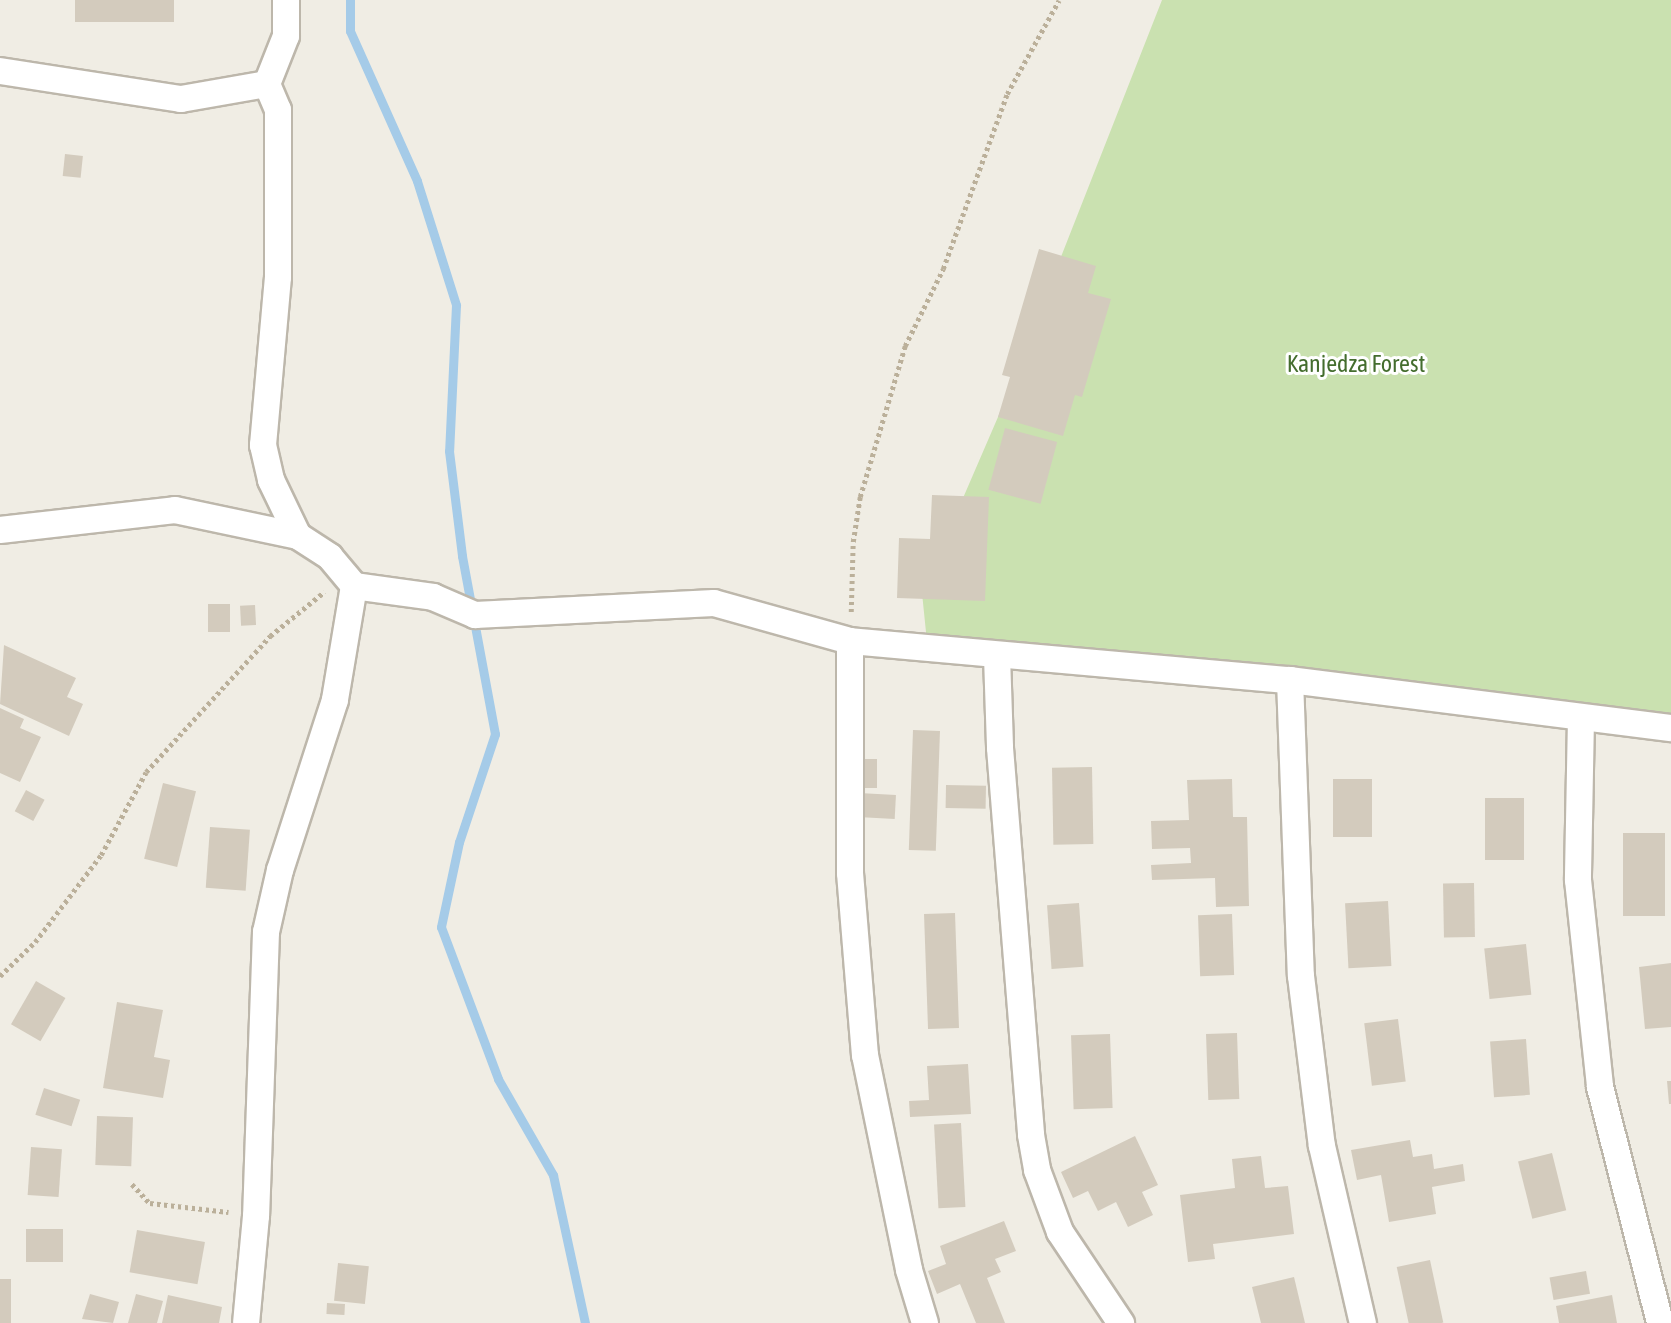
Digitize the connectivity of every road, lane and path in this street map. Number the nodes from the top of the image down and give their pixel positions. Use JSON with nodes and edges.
{"nodes":[{"id":1,"x":286,"y":0,"type":"edge"},
{"id":2,"x":1059,"y":0,"type":"edge"},
{"id":3,"x":0,"y":71,"type":"edge"},
{"id":4,"x":267,"y":84,"type":"junction"},
{"id":5,"x":0,"y":530,"type":"edge"},
{"id":6,"x":298,"y":536,"type":"junction"},
{"id":7,"x":350,"y":580,"type":"junction"},
{"id":8,"x":850,"y":641,"type":"junction"},
{"id":9,"x":997,"y":656,"type":"junction"},
{"id":10,"x":1290,"y":680,"type":"junction"},
{"id":11,"x":1581,"y":718,"type":"junction"},
{"id":12,"x":1671,"y":728,"type":"edge"},
{"id":13,"x":0,"y":976,"type":"edge"},
{"id":14,"x":132,"y":1184,"type":"dead end"},
{"id":15,"x":256,"y":1216,"type":"junction"},
{"id":16,"x":246,"y":1323,"type":"edge"},
{"id":17,"x":925,"y":1323,"type":"edge"},
{"id":18,"x":1121,"y":1323,"type":"edge"},
{"id":19,"x":1363,"y":1323,"type":"edge"},
{"id":20,"x":1660,"y":1323,"type":"edge"}],
"edges":[{"from":1,"to":4,"type":"street"},
{"from":2,"to":8,"type":"path"},
{"from":3,"to":4,"type":"street"},
{"from":4,"to":6,"type":"street"},
{"from":5,"to":6,"type":"street"},
{"from":6,"to":7,"type":"street"},
{"from":7,"to":8,"type":"street"},
{"from":7,"to":13,"type":"path"},
{"from":7,"to":15,"type":"street"},
{"from":8,"to":9,"type":"street"},
{"from":8,"to":17,"type":"street"},
{"from":9,"to":10,"type":"street"},
{"from":9,"to":18,"type":"street"},
{"from":10,"to":11,"type":"street"},
{"from":10,"to":19,"type":"street"},
{"from":11,"to":12,"type":"street"},
{"from":11,"to":20,"type":"street"},
{"from":14,"to":15,"type":"path"},
{"from":15,"to":16,"type":"street"}]}
